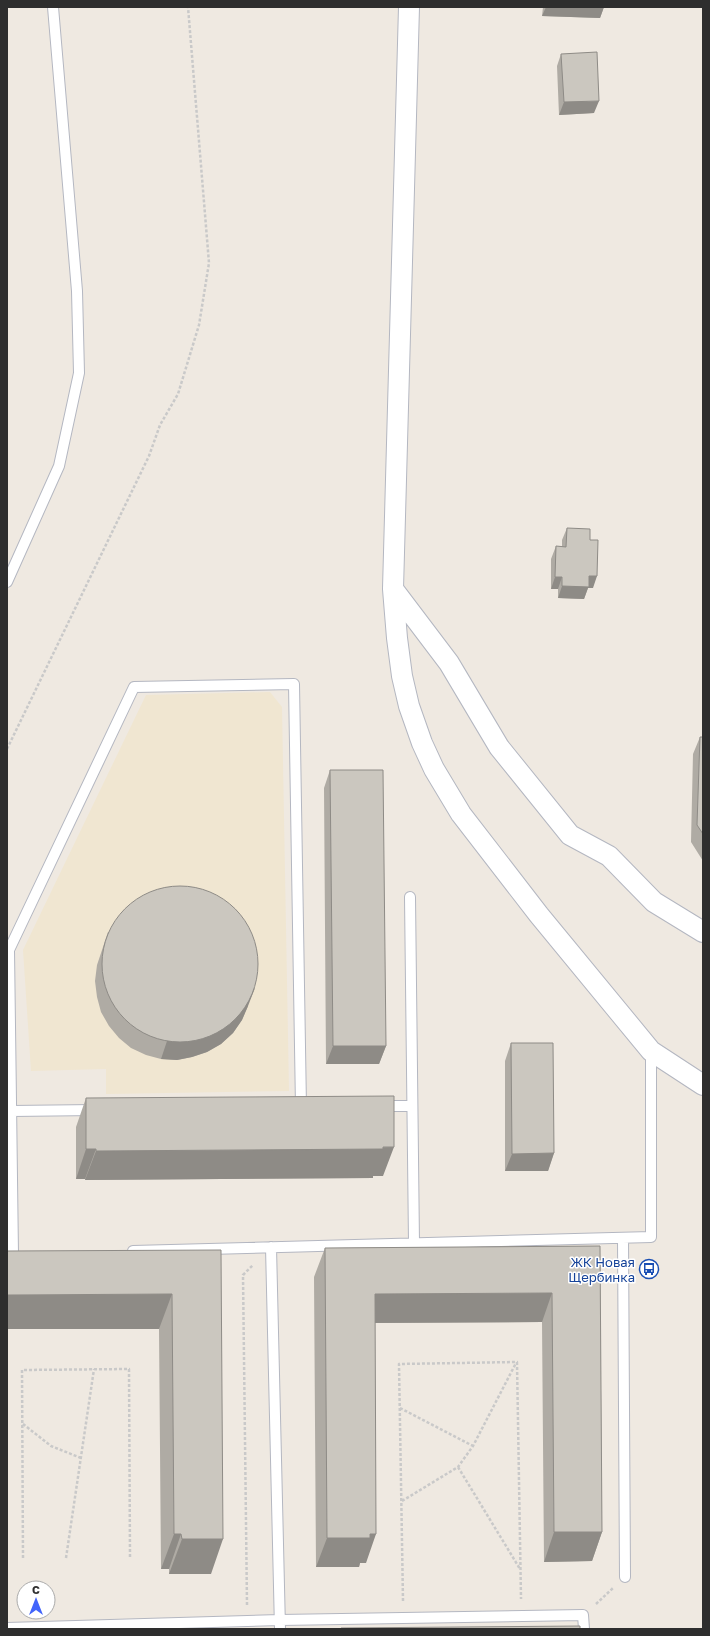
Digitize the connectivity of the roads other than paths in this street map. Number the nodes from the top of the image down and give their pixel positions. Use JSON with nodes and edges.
{"nodes":[{"id":1,"x":53,"y":7,"type":"edge"},
{"id":2,"x":410,"y":7,"type":"edge"},
{"id":3,"x":7,"y":582,"type":"edge"},
{"id":4,"x":393,"y":589,"type":"junction"},
{"id":5,"x":410,"y":897,"type":"dead end"},
{"id":6,"x":703,"y":932,"type":"edge"},
{"id":7,"x":651,"y":1051,"type":"junction"},
{"id":8,"x":703,"y":1086,"type":"edge"},
{"id":9,"x":367,"y":1106,"type":"edge"},
{"id":10,"x":412,"y":1106,"type":"junction"},
{"id":11,"x":315,"y":1107,"type":"edge"},
{"id":12,"x":11,"y":1110,"type":"junction"},
{"id":13,"x":105,"y":1110,"type":"edge"},
{"id":14,"x":623,"y":1238,"type":"junction"},
{"id":15,"x":414,"y":1243,"type":"junction"},
{"id":16,"x":271,"y":1247,"type":"junction"},
{"id":17,"x":122,"y":1251,"type":"edge"},
{"id":18,"x":13,"y":1254,"type":"edge"},
{"id":19,"x":625,"y":1577,"type":"road end"},
{"id":20,"x":280,"y":1625,"type":"edge"},
{"id":21,"x":7,"y":1628,"type":"edge"},
{"id":22,"x":584,"y":1629,"type":"edge"}],
"edges":[{"from":1,"to":3,"type":"lane"},
{"from":2,"to":4,"type":"street"},
{"from":4,"to":6,"type":"street"},
{"from":4,"to":7,"type":"street"},
{"from":5,"to":10,"type":"lane"},
{"from":7,"to":8,"type":"street"},
{"from":7,"to":14,"type":"lane"},
{"from":9,"to":10,"type":"lane"},
{"from":10,"to":15,"type":"lane"},
{"from":11,"to":12,"type":"lane"},
{"from":12,"to":13,"type":"lane"},
{"from":12,"to":18,"type":"lane"},
{"from":14,"to":15,"type":"lane"},
{"from":14,"to":19,"type":"lane"},
{"from":15,"to":16,"type":"lane"},
{"from":16,"to":17,"type":"lane"},
{"from":16,"to":20,"type":"lane"},
{"from":20,"to":21,"type":"lane"},
{"from":20,"to":22,"type":"lane"}]}
